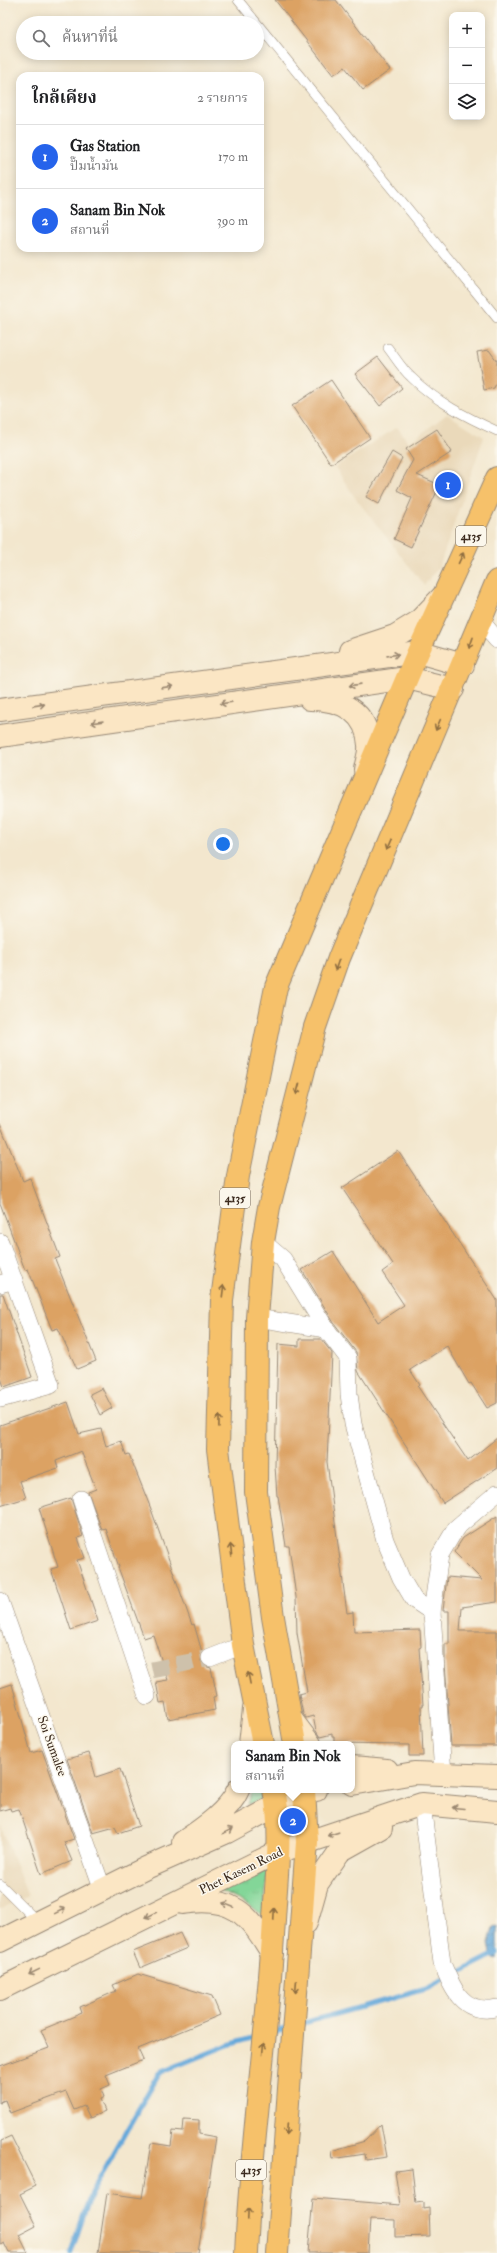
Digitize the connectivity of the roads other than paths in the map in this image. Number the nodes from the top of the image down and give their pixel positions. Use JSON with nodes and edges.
{"nodes":[{"id":1,"x":238,"y":0,"type":"edge"},
{"id":2,"x":251,"y":16,"type":"edge"},
{"id":3,"x":264,"y":32,"type":"edge"},
{"id":4,"x":497,"y":318,"type":"edge"},
{"id":5,"x":388,"y":348,"type":"dead end"},
{"id":6,"x":497,"y":431,"type":"edge"},
{"id":7,"x":497,"y":478,"type":"edge"},
{"id":8,"x":497,"y":581,"type":"edge"},
{"id":9,"x":445,"y":593,"type":"junction"},
{"id":10,"x":480,"y":620,"type":"junction"},
{"id":11,"x":497,"y":640,"type":"edge"},
{"id":12,"x":418,"y":652,"type":"junction"},
{"id":13,"x":463,"y":665,"type":"junction"},
{"id":14,"x":252,"y":675,"type":"junction"},
{"id":15,"x":407,"y":678,"type":"junction"},
{"id":16,"x":453,"y":689,"type":"junction"},
{"id":17,"x":254,"y":700,"type":"junction"},
{"id":18,"x":0,"y":710,"type":"edge"},
{"id":19,"x":0,"y":736,"type":"edge"},
{"id":20,"x":362,"y":783,"type":"junction"},
{"id":21,"x":0,"y":1242,"type":"edge"},
{"id":22,"x":263,"y":1242,"type":"junction"},
{"id":23,"x":7,"y":1282,"type":"edge"},
{"id":24,"x":257,"y":1318,"type":"junction"},
{"id":25,"x":326,"y":1329,"type":"junction"},
{"id":26,"x":0,"y":1399,"type":"edge"},
{"id":27,"x":497,"y":1493,"type":"edge"},
{"id":28,"x":81,"y":1499,"type":"dead end"},
{"id":29,"x":0,"y":1601,"type":"edge"},
{"id":30,"x":432,"y":1612,"type":"junction"},
{"id":31,"x":243,"y":1645,"type":"junction"},
{"id":32,"x":133,"y":1654,"type":"junction"},
{"id":33,"x":210,"y":1658,"type":"tunnel mouth"},
{"id":34,"x":152,"y":1670,"type":"dead end"},
{"id":35,"x":147,"y":1696,"type":"dead end"},
{"id":36,"x":255,"y":1707,"type":"junction"},
{"id":37,"x":291,"y":1719,"type":"junction"},
{"id":38,"x":250,"y":1741,"type":"edge"},
{"id":39,"x":262,"y":1741,"type":"edge"},
{"id":40,"x":295,"y":1741,"type":"edge"},
{"id":41,"x":308,"y":1741,"type":"edge"},
{"id":42,"x":355,"y":1767,"type":"edge"},
{"id":43,"x":414,"y":1773,"type":"junction"},
{"id":44,"x":443,"y":1774,"type":"junction"},
{"id":45,"x":497,"y":1776,"type":"edge"},
{"id":46,"x":355,"y":1783,"type":"edge"},
{"id":47,"x":237,"y":1793,"type":"edge"},
{"id":48,"x":297,"y":1793,"type":"edge"},
{"id":49,"x":308,"y":1793,"type":"edge"},
{"id":50,"x":275,"y":1797,"type":"edge"},
{"id":51,"x":422,"y":1804,"type":"junction"},
{"id":52,"x":497,"y":1811,"type":"edge"},
{"id":53,"x":307,"y":1842,"type":"junction"},
{"id":54,"x":278,"y":1852,"type":"junction"},
{"id":55,"x":146,"y":1868,"type":"junction"},
{"id":56,"x":0,"y":1884,"type":"edge"},
{"id":57,"x":103,"y":1890,"type":"junction"},
{"id":58,"x":172,"y":1904,"type":"junction"},
{"id":59,"x":38,"y":1922,"type":"junction"},
{"id":60,"x":0,"y":1941,"type":"edge"},
{"id":61,"x":298,"y":1948,"type":"junction"},
{"id":62,"x":272,"y":1953,"type":"junction"},
{"id":63,"x":0,"y":1989,"type":"edge"},
{"id":64,"x":497,"y":2008,"type":"edge"},
{"id":65,"x":246,"y":2253,"type":"edge"},
{"id":66,"x":277,"y":2253,"type":"edge"}],
"edges":[{"from":1,"to":2,"type":"lane"},
{"from":3,"to":4,"type":"lane"},
{"from":5,"to":6,"type":"lane"},
{"from":9,"to":7,"type":"main road","number":"4135","one_way":true},
{"from":8,"to":10,"type":"main road","number":"4135"},
{"from":9,"to":12,"type":"main road","number":"4135"},
{"from":9,"to":14,"type":"main road"},
{"from":10,"to":11,"type":"street"},
{"from":10,"to":13,"type":"main road","number":"4135","one_way":true},
{"from":12,"to":13,"type":"main road"},
{"from":14,"to":12,"type":"main road","one_way":true},
{"from":12,"to":15,"type":"main road","number":"4135"},
{"from":13,"to":16,"type":"main road","number":"4135"},
{"from":18,"to":14,"type":"main road","one_way":true},
{"from":15,"to":16,"type":"main road"},
{"from":15,"to":17,"type":"main road","one_way":true},
{"from":15,"to":20,"type":"main road","number":"4135"},
{"from":16,"to":22,"type":"main road","number":"4135","one_way":true},
{"from":17,"to":19,"type":"main road","one_way":true},
{"from":17,"to":20,"type":"main road"},
{"from":31,"to":20,"type":"main road","number":"4135","one_way":true},
{"from":21,"to":23,"type":"street"},
{"from":22,"to":24,"type":"main road","number":"4135"},
{"from":22,"to":25,"type":"street"},
{"from":23,"to":26,"type":"street"},
{"from":24,"to":25,"type":"street"},
{"from":24,"to":37,"type":"main road","number":"4135"},
{"from":25,"to":30,"type":"street"},
{"from":27,"to":30,"type":"street"},
{"from":28,"to":32,"type":"street"},
{"from":29,"to":57,"type":"street","name":"Soi Sumalee"},
{"from":30,"to":44,"type":"street"},
{"from":31,"to":33,"type":"street"},
{"from":36,"to":31,"type":"main road","number":"4135","one_way":true},
{"from":32,"to":34,"type":"street"},
{"from":32,"to":35,"type":"street"},
{"from":36,"to":38,"type":"main road"},
{"from":36,"to":39,"type":"main road","number":"4135"},
{"from":37,"to":40,"type":"main road","number":"4135"},
{"from":37,"to":41,"type":"main road"},
{"from":42,"to":43,"type":"main road"},
{"from":43,"to":44,"type":"main road"},
{"from":43,"to":46,"type":"main road"},
{"from":44,"to":45,"type":"main road"},
{"from":47,"to":55,"type":"main road"},
{"from":48,"to":50,"type":"main road"},
{"from":49,"to":53,"type":"main road","number":"4135"},
{"from":50,"to":54,"type":"main road","number":"4135"},
{"from":55,"to":50,"type":"main road","one_way":true},
{"from":52,"to":51,"type":"main road","name":"Phet Kasem Road","one_way":true},
{"from":51,"to":53,"type":"main road","name":"Phet Kasem Road","one_way":true},
{"from":51,"to":61,"type":"main road"},
{"from":51,"to":64,"type":"street"},
{"from":53,"to":54,"type":"main road","name":"Phet Kasem Road"},
{"from":53,"to":61,"type":"main road","number":"4135"},
{"from":54,"to":58,"type":"main road","name":"Phet Kasem Road"},
{"from":62,"to":54,"type":"main road","number":"4135","one_way":true},
{"from":55,"to":57,"type":"main road"},
{"from":56,"to":59,"type":"lane"},
{"from":59,"to":57,"type":"main road","one_way":true},
{"from":62,"to":58,"type":"main road","one_way":true},
{"from":58,"to":63,"type":"main road","name":"Phet Kasem Road","one_way":true},
{"from":59,"to":60,"type":"main road"},
{"from":61,"to":66,"type":"main road","number":"4135","one_way":true},
{"from":65,"to":62,"type":"main road","number":"4135","one_way":true}]}
